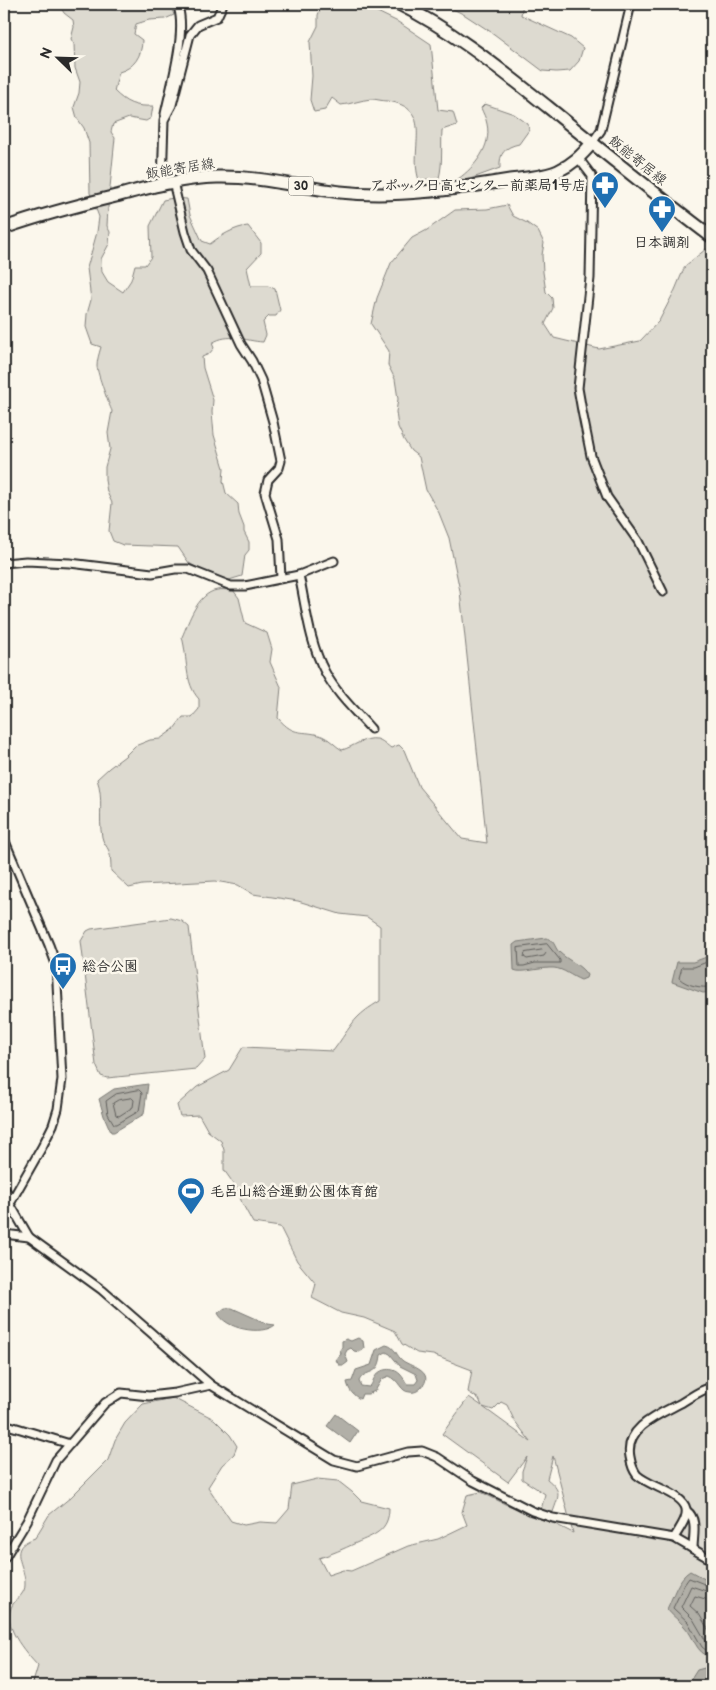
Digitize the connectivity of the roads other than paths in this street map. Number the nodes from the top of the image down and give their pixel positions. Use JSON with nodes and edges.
{"nodes":[{"id":1,"x":177,"y":4,"type":"edge"},
{"id":2,"x":223,"y":4,"type":"edge"},
{"id":3,"x":399,"y":4,"type":"edge"},
{"id":4,"x":630,"y":4,"type":"edge"},
{"id":5,"x":164,"y":120,"type":"junction"},
{"id":6,"x":592,"y":143,"type":"junction"},
{"id":7,"x":579,"y":159,"type":"junction"},
{"id":8,"x":167,"y":183,"type":"junction"},
{"id":9,"x":4,"y":228,"type":"edge"},
{"id":10,"x":712,"y":237,"type":"edge"},
{"id":11,"x":334,"y":561,"type":"dead end"},
{"id":12,"x":4,"y":563,"type":"edge"},
{"id":13,"x":299,"y":575,"type":"junction"},
{"id":14,"x":281,"y":578,"type":"junction"},
{"id":15,"x":663,"y":592,"type":"dead end"},
{"id":16,"x":371,"y":729,"type":"dead end"},
{"id":17,"x":4,"y":838,"type":"edge"},
{"id":18,"x":13,"y":861,"type":"junction"},
{"id":19,"x":4,"y":864,"type":"edge"},
{"id":20,"x":4,"y":1188,"type":"edge"},
{"id":21,"x":11,"y":1202,"type":"junction"},
{"id":22,"x":4,"y":1214,"type":"edge"},
{"id":23,"x":4,"y":1234,"type":"edge"},
{"id":24,"x":29,"y":1237,"type":"junction"},
{"id":25,"x":211,"y":1385,"type":"junction"},
{"id":26,"x":712,"y":1387,"type":"edge"},
{"id":27,"x":4,"y":1424,"type":"edge"},
{"id":28,"x":70,"y":1444,"type":"junction"},
{"id":29,"x":687,"y":1511,"type":"junction"},
{"id":30,"x":674,"y":1538,"type":"junction"},
{"id":31,"x":693,"y":1549,"type":"junction"},
{"id":32,"x":4,"y":1559,"type":"edge"},
{"id":33,"x":712,"y":1560,"type":"edge"}],
"edges":[{"from":1,"to":5,"type":"street"},
{"from":2,"to":5,"type":"street"},
{"from":3,"to":6,"type":"main road","name":"飯能寄居線"},
{"from":4,"to":6,"type":"street"},
{"from":5,"to":8,"type":"street"},
{"from":6,"to":7,"type":"main road","name":"飯能寄居線","number":"30"},
{"from":6,"to":10,"type":"main road","name":"飯能寄居線"},
{"from":7,"to":8,"type":"main road","name":"飯能寄居線","number":"30"},
{"from":7,"to":15,"type":"street"},
{"from":8,"to":9,"type":"main road","name":"飯能寄居線","number":"30"},
{"from":8,"to":14,"type":"street"},
{"from":11,"to":13,"type":"street"},
{"from":12,"to":14,"type":"street"},
{"from":13,"to":14,"type":"street"},
{"from":13,"to":16,"type":"street"},
{"from":17,"to":18,"type":"street"},
{"from":18,"to":19,"type":"street"},
{"from":18,"to":21,"type":"street"},
{"from":20,"to":21,"type":"street"},
{"from":21,"to":22,"type":"street"},
{"from":21,"to":24,"type":"street"},
{"from":23,"to":24,"type":"street"},
{"from":24,"to":25,"type":"street"},
{"from":25,"to":28,"type":"street"},
{"from":25,"to":30,"type":"street"},
{"from":26,"to":29,"type":"street"},
{"from":27,"to":28,"type":"street"},
{"from":28,"to":32,"type":"street"},
{"from":29,"to":30,"type":"street"},
{"from":29,"to":31,"type":"street"},
{"from":30,"to":31,"type":"street"},
{"from":31,"to":33,"type":"street"}]}
